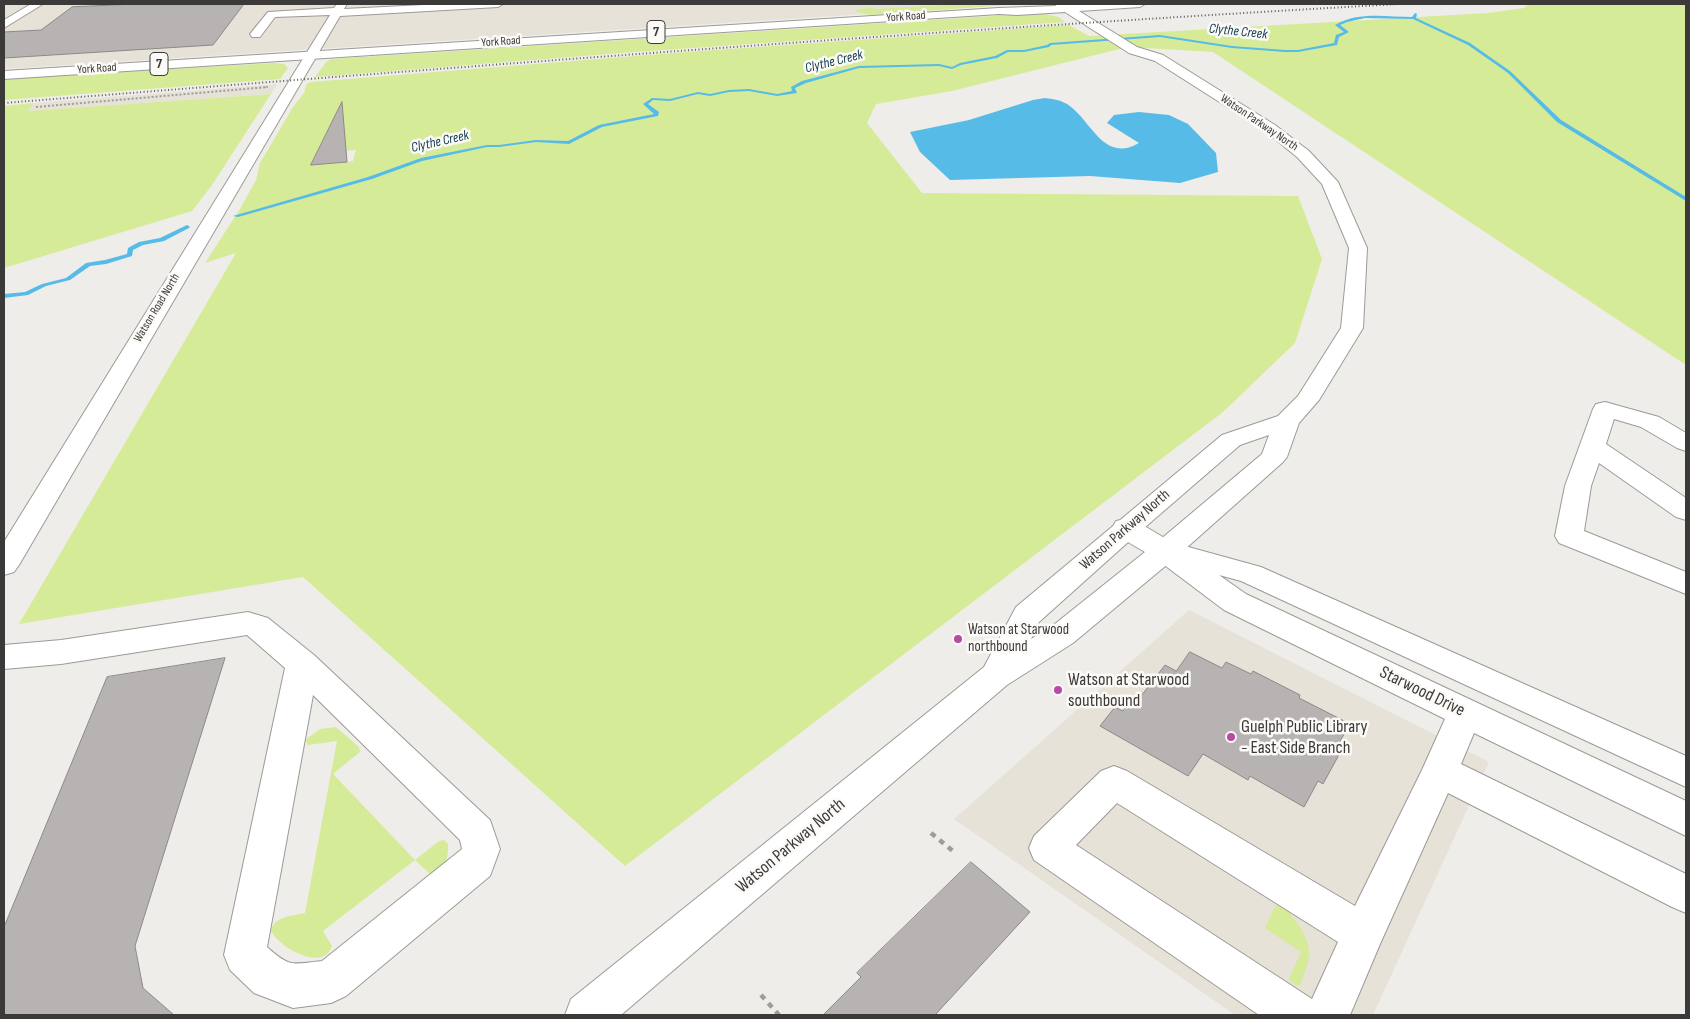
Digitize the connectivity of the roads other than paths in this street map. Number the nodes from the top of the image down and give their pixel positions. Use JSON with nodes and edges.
{"nodes":[{"id":1,"x":38,"y":4,"type":"edge"},
{"id":2,"x":280,"y":4,"type":"edge"},
{"id":3,"x":498,"y":4,"type":"edge"},
{"id":4,"x":1140,"y":4,"type":"edge"},
{"id":5,"x":1069,"y":5,"type":"edge"},
{"id":6,"x":339,"y":9,"type":"edge"},
{"id":7,"x":272,"y":14,"type":"junction"},
{"id":8,"x":4,"y":25,"type":"edge"},
{"id":9,"x":256,"y":34,"type":"dead end"},
{"id":10,"x":314,"y":54,"type":"junction"},
{"id":11,"x":1159,"y":58,"type":"junction"},
{"id":12,"x":4,"y":75,"type":"edge"},
{"id":13,"x":1287,"y":421,"type":"junction"},
{"id":14,"x":1686,"y":443,"type":"edge"},
{"id":15,"x":1592,"y":446,"type":"junction"},
{"id":16,"x":1686,"y":510,"type":"edge"},
{"id":17,"x":1126,"y":528,"type":"junction"},
{"id":18,"x":1165,"y":551,"type":"junction"},
{"id":19,"x":4,"y":565,"type":"edge"},
{"id":20,"x":1686,"y":584,"type":"edge"},
{"id":21,"x":4,"y":657,"type":"edge"},
{"id":22,"x":302,"y":664,"type":"junction"},
{"id":23,"x":995,"y":676,"type":"junction"},
{"id":24,"x":1465,"y":713,"type":"junction"},
{"id":25,"x":1440,"y":771,"type":"junction"},
{"id":26,"x":1686,"y":772,"type":"edge"},
{"id":27,"x":1686,"y":819,"type":"edge"},
{"id":28,"x":1686,"y":894,"type":"edge"},
{"id":29,"x":1363,"y":934,"type":"junction"},
{"id":30,"x":587,"y":1015,"type":"edge"},
{"id":31,"x":1297,"y":1015,"type":"edge"},
{"id":32,"x":1328,"y":1015,"type":"edge"}],
"edges":[{"from":1,"to":8,"type":"main road"},
{"from":2,"to":7,"type":"main road"},
{"from":3,"to":6,"type":"main road"},
{"from":4,"to":5,"type":"main road","name":"York Road","number":"7"},
{"from":5,"to":10,"type":"main road","name":"York Road","number":"7"},
{"from":5,"to":11,"type":"main road","name":"Watson Parkway North"},
{"from":5,"to":11,"type":"main road","name":"Watson Parkway North"},
{"from":6,"to":7,"type":"main road"},
{"from":6,"to":10,"type":"main road","name":"Watson Road North"},
{"from":7,"to":9,"type":"main road"},
{"from":10,"to":12,"type":"main road","name":"York Road","number":"7"},
{"from":10,"to":19,"type":"main road","name":"Watson Road North"},
{"from":11,"to":13,"type":"main road","name":"Watson Parkway North"},
{"from":13,"to":17,"type":"main road","name":"Watson Parkway North"},
{"from":13,"to":18,"type":"main road","name":"Watson Parkway North"},
{"from":14,"to":15,"type":"main road"},
{"from":15,"to":16,"type":"main road"},
{"from":15,"to":20,"type":"main road"},
{"from":17,"to":18,"type":"main road","name":"Starwood Drive"},
{"from":17,"to":23,"type":"main road","name":"Watson Parkway North"},
{"from":18,"to":23,"type":"main road","name":"Watson Parkway North"},
{"from":18,"to":24,"type":"main road","name":"Starwood Drive"},
{"from":18,"to":26,"type":"main road","name":"Starwood Drive"},
{"from":21,"to":22,"type":"main road"},
{"from":22,"to":22,"type":"main road"},
{"from":23,"to":30,"type":"main road","name":"Watson Parkway North"},
{"from":24,"to":25,"type":"main road"},
{"from":24,"to":27,"type":"main road","name":"Starwood Drive"},
{"from":25,"to":28,"type":"main road"},
{"from":25,"to":29,"type":"main road"},
{"from":29,"to":31,"type":"main road"},
{"from":29,"to":32,"type":"main road"}]}
